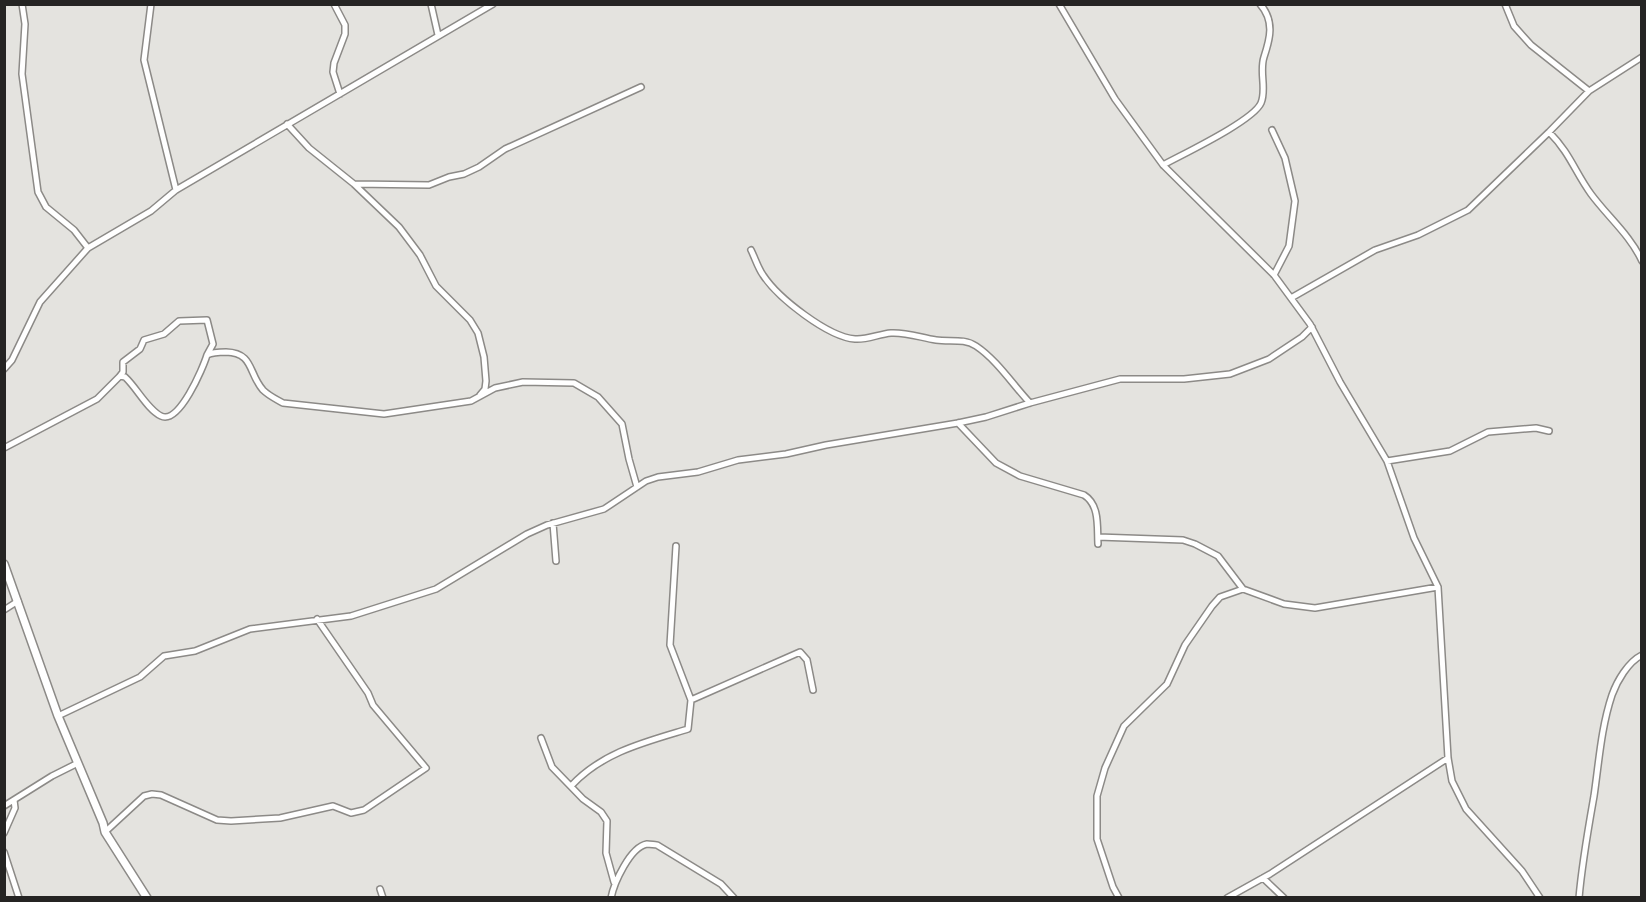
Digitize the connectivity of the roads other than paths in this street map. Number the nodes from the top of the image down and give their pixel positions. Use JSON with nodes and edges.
{"nodes":[{"id":1,"x":22,"y":4,"type":"edge"},
{"id":2,"x":150,"y":4,"type":"edge"},
{"id":3,"x":334,"y":4,"type":"edge"},
{"id":4,"x":431,"y":4,"type":"edge"},
{"id":5,"x":493,"y":4,"type":"edge"},
{"id":6,"x":1059,"y":4,"type":"edge"},
{"id":7,"x":1260,"y":4,"type":"edge"},
{"id":8,"x":1504,"y":4,"type":"edge"},
{"id":9,"x":438,"y":35,"type":"junction"},
{"id":10,"x":1641,"y":57,"type":"edge"},
{"id":11,"x":641,"y":87,"type":"dead end"},
{"id":12,"x":1589,"y":91,"type":"junction"},
{"id":13,"x":340,"y":94,"type":"junction"},
{"id":14,"x":286,"y":124,"type":"junction"},
{"id":15,"x":1272,"y":130,"type":"dead end"},
{"id":16,"x":1549,"y":132,"type":"junction"},
{"id":17,"x":1163,"y":165,"type":"junction"},
{"id":18,"x":354,"y":184,"type":"junction"},
{"id":19,"x":176,"y":190,"type":"junction"},
{"id":20,"x":88,"y":248,"type":"junction"},
{"id":21,"x":751,"y":250,"type":"dead end"},
{"id":22,"x":1639,"y":250,"type":"edge"},
{"id":23,"x":1641,"y":261,"type":"edge"},
{"id":24,"x":1274,"y":276,"type":"junction"},
{"id":25,"x":1291,"y":298,"type":"junction"},
{"id":26,"x":1312,"y":327,"type":"junction"},
{"id":27,"x":207,"y":355,"type":"junction"},
{"id":28,"x":4,"y":369,"type":"edge"},
{"id":29,"x":123,"y":377,"type":"junction"},
{"id":30,"x":495,"y":388,"type":"junction"},
{"id":31,"x":485,"y":389,"type":"junction"},
{"id":32,"x":480,"y":397,"type":"junction"},
{"id":33,"x":1030,"y":403,"type":"junction"},
{"id":34,"x":958,"y":423,"type":"junction"},
{"id":35,"x":1550,"y":431,"type":"dead end"},
{"id":36,"x":4,"y":448,"type":"edge"},
{"id":37,"x":1387,"y":461,"type":"junction"},
{"id":38,"x":637,"y":487,"type":"junction"},
{"id":39,"x":553,"y":523,"type":"junction"},
{"id":40,"x":1098,"y":537,"type":"junction"},
{"id":41,"x":1098,"y":544,"type":"dead end"},
{"id":42,"x":676,"y":546,"type":"dead end"},
{"id":43,"x":556,"y":561,"type":"dead end"},
{"id":44,"x":4,"y":564,"type":"edge"},
{"id":45,"x":1438,"y":587,"type":"junction"},
{"id":46,"x":1243,"y":589,"type":"junction"},
{"id":47,"x":18,"y":601,"type":"junction"},
{"id":48,"x":4,"y":610,"type":"edge"},
{"id":49,"x":317,"y":619,"type":"junction"},
{"id":50,"x":1641,"y":656,"type":"edge"},
{"id":51,"x":813,"y":690,"type":"dead end"},
{"id":52,"x":691,"y":700,"type":"junction"},
{"id":53,"x":58,"y":716,"type":"junction"},
{"id":54,"x":541,"y":738,"type":"dead end"},
{"id":55,"x":1448,"y":758,"type":"junction"},
{"id":56,"x":78,"y":763,"type":"junction"},
{"id":57,"x":572,"y":785,"type":"junction"},
{"id":58,"x":14,"y":800,"type":"junction"},
{"id":59,"x":4,"y":806,"type":"edge"},
{"id":60,"x":105,"y":832,"type":"junction"},
{"id":61,"x":4,"y":833,"type":"edge"},
{"id":62,"x":4,"y":852,"type":"edge"},
{"id":63,"x":1263,"y":878,"type":"junction"},
{"id":64,"x":615,"y":882,"type":"junction"},
{"id":65,"x":380,"y":889,"type":"dead end"},
{"id":66,"x":19,"y":897,"type":"edge"},
{"id":67,"x":147,"y":897,"type":"edge"},
{"id":68,"x":383,"y":897,"type":"edge"},
{"id":69,"x":611,"y":897,"type":"edge"},
{"id":70,"x":734,"y":897,"type":"edge"},
{"id":71,"x":1119,"y":897,"type":"edge"},
{"id":72,"x":1227,"y":897,"type":"edge"},
{"id":73,"x":1284,"y":897,"type":"edge"},
{"id":74,"x":1540,"y":897,"type":"edge"},
{"id":75,"x":1579,"y":897,"type":"edge"}],
"edges":[{"from":1,"to":20,"type":"street"},
{"from":2,"to":19,"type":"street"},
{"from":3,"to":13,"type":"street"},
{"from":4,"to":9,"type":"street"},
{"from":5,"to":9,"type":"street"},
{"from":6,"to":17,"type":"street"},
{"from":7,"to":17,"type":"street"},
{"from":8,"to":12,"type":"street"},
{"from":9,"to":13,"type":"street"},
{"from":10,"to":12,"type":"street"},
{"from":11,"to":18,"type":"street"},
{"from":12,"to":16,"type":"street"},
{"from":13,"to":14,"type":"street"},
{"from":14,"to":18,"type":"street"},
{"from":14,"to":19,"type":"street"},
{"from":15,"to":24,"type":"street"},
{"from":16,"to":22,"type":"street"},
{"from":16,"to":25,"type":"street"},
{"from":17,"to":24,"type":"street"},
{"from":18,"to":31,"type":"street"},
{"from":19,"to":20,"type":"street"},
{"from":20,"to":28,"type":"street"},
{"from":21,"to":33,"type":"street"},
{"from":22,"to":23,"type":"street"},
{"from":24,"to":25,"type":"street"},
{"from":25,"to":26,"type":"street"},
{"from":26,"to":33,"type":"street"},
{"from":26,"to":37,"type":"street"},
{"from":27,"to":29,"type":"street"},
{"from":27,"to":29,"type":"street"},
{"from":27,"to":32,"type":"street"},
{"from":29,"to":36,"type":"street"},
{"from":30,"to":31,"type":"street"},
{"from":30,"to":32,"type":"street"},
{"from":30,"to":38,"type":"street"},
{"from":31,"to":32,"type":"street"},
{"from":33,"to":34,"type":"street"},
{"from":34,"to":38,"type":"street"},
{"from":34,"to":40,"type":"street"},
{"from":35,"to":37,"type":"street"},
{"from":37,"to":45,"type":"street"},
{"from":38,"to":39,"type":"street"},
{"from":39,"to":43,"type":"street"},
{"from":39,"to":49,"type":"street"},
{"from":40,"to":41,"type":"street"},
{"from":40,"to":46,"type":"street"},
{"from":42,"to":52,"type":"street"},
{"from":44,"to":47,"type":"street"},
{"from":45,"to":46,"type":"street"},
{"from":45,"to":55,"type":"street"},
{"from":46,"to":71,"type":"street"},
{"from":47,"to":48,"type":"street"},
{"from":47,"to":53,"type":"street"},
{"from":49,"to":53,"type":"street"},
{"from":49,"to":60,"type":"street"},
{"from":50,"to":75,"type":"street"},
{"from":51,"to":52,"type":"street"},
{"from":52,"to":57,"type":"street"},
{"from":53,"to":56,"type":"street"},
{"from":54,"to":57,"type":"street"},
{"from":55,"to":63,"type":"street"},
{"from":55,"to":74,"type":"street"},
{"from":56,"to":58,"type":"street"},
{"from":56,"to":60,"type":"street"},
{"from":57,"to":64,"type":"street"},
{"from":58,"to":59,"type":"street"},
{"from":58,"to":61,"type":"street"},
{"from":60,"to":67,"type":"street"},
{"from":62,"to":66,"type":"street"},
{"from":63,"to":72,"type":"street"},
{"from":63,"to":73,"type":"street"},
{"from":64,"to":69,"type":"street"},
{"from":64,"to":70,"type":"street"},
{"from":65,"to":68,"type":"street"}]}
